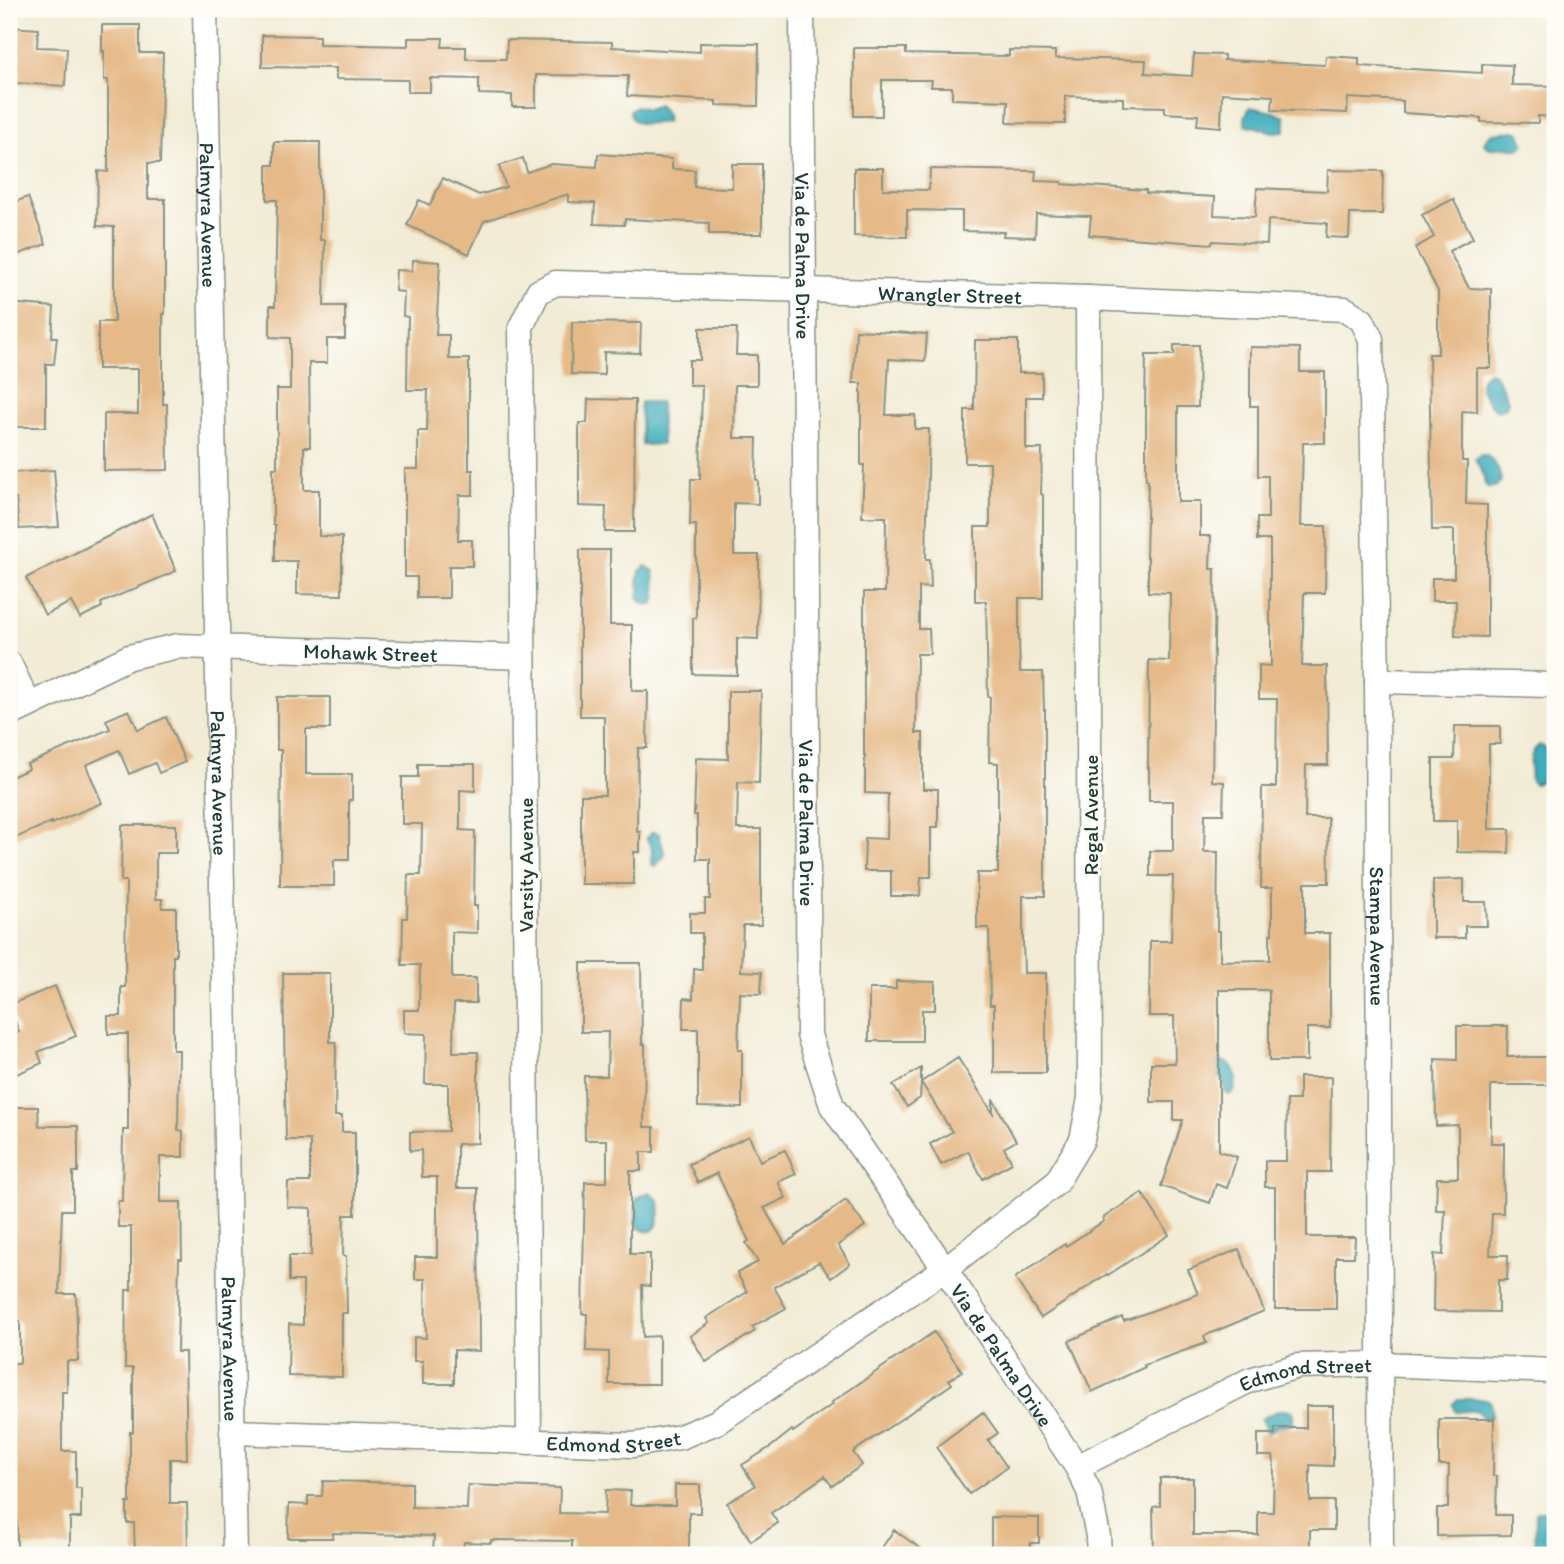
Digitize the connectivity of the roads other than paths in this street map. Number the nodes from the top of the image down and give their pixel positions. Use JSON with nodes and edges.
{"nodes":[{"id":1,"x":205,"y":9,"type":"edge"},
{"id":2,"x":802,"y":9,"type":"edge"},
{"id":3,"x":804,"y":289,"type":"junction"},
{"id":4,"x":538,"y":292,"type":"joint"},
{"id":5,"x":1088,"y":298,"type":"junction"},
{"id":6,"x":1362,"y":320,"type":"joint"},
{"id":7,"x":218,"y":647,"type":"junction"},
{"id":8,"x":523,"y":657,"type":"junction"},
{"id":9,"x":9,"y":663,"type":"edge"},
{"id":10,"x":1377,"y":681,"type":"junction"},
{"id":11,"x":1555,"y":685,"type":"edge"},
{"id":12,"x":19,"y":710,"type":"edge"},
{"id":13,"x":945,"y":1269,"type":"junction"},
{"id":14,"x":1379,"y":1364,"type":"junction"},
{"id":15,"x":1555,"y":1371,"type":"edge"},
{"id":16,"x":232,"y":1432,"type":"junction"},
{"id":17,"x":529,"y":1442,"type":"junction"},
{"id":18,"x":1077,"y":1467,"type":"junction"},
{"id":19,"x":235,"y":1555,"type":"edge"},
{"id":20,"x":1099,"y":1555,"type":"edge"},
{"id":21,"x":1381,"y":1555,"type":"edge"}],
"edges":[{"from":1,"to":7,"type":"street","name":"Palmyra Avenue"},
{"from":2,"to":3,"type":"street","name":"Via de Palma Drive"},
{"from":3,"to":4,"type":"street","name":"Wrangler Street"},
{"from":3,"to":5,"type":"street","name":"Wrangler Street"},
{"from":3,"to":13,"type":"street","name":"Via de Palma Drive"},
{"from":4,"to":8,"type":"street","name":"Varsity Avenue"},
{"from":5,"to":6,"type":"street","name":"Wrangler Street"},
{"from":5,"to":13,"type":"street","name":"Regal Avenue"},
{"from":6,"to":10,"type":"street","name":"Stampa Avenue"},
{"from":7,"to":8,"type":"street","name":"Mohawk Street"},
{"from":7,"to":12,"type":"street","name":"Mohawk Street"},
{"from":7,"to":16,"type":"street","name":"Palmyra Avenue"},
{"from":8,"to":17,"type":"street","name":"Varsity Avenue"},
{"from":9,"to":12,"type":"street"},
{"from":10,"to":11,"type":"street"},
{"from":10,"to":14,"type":"street","name":"Stampa Avenue"},
{"from":13,"to":17,"type":"street","name":"Edmond Street"},
{"from":13,"to":18,"type":"street","name":"Via de Palma Drive"},
{"from":14,"to":15,"type":"street","name":"Edmond Street"},
{"from":14,"to":18,"type":"street","name":"Edmond Street"},
{"from":14,"to":21,"type":"street","name":"Stampa Avenue"},
{"from":16,"to":17,"type":"street","name":"Edmond Street"},
{"from":16,"to":19,"type":"street","name":"Palmyra Avenue"},
{"from":18,"to":20,"type":"street","name":"Via de Palma Drive"}]}
